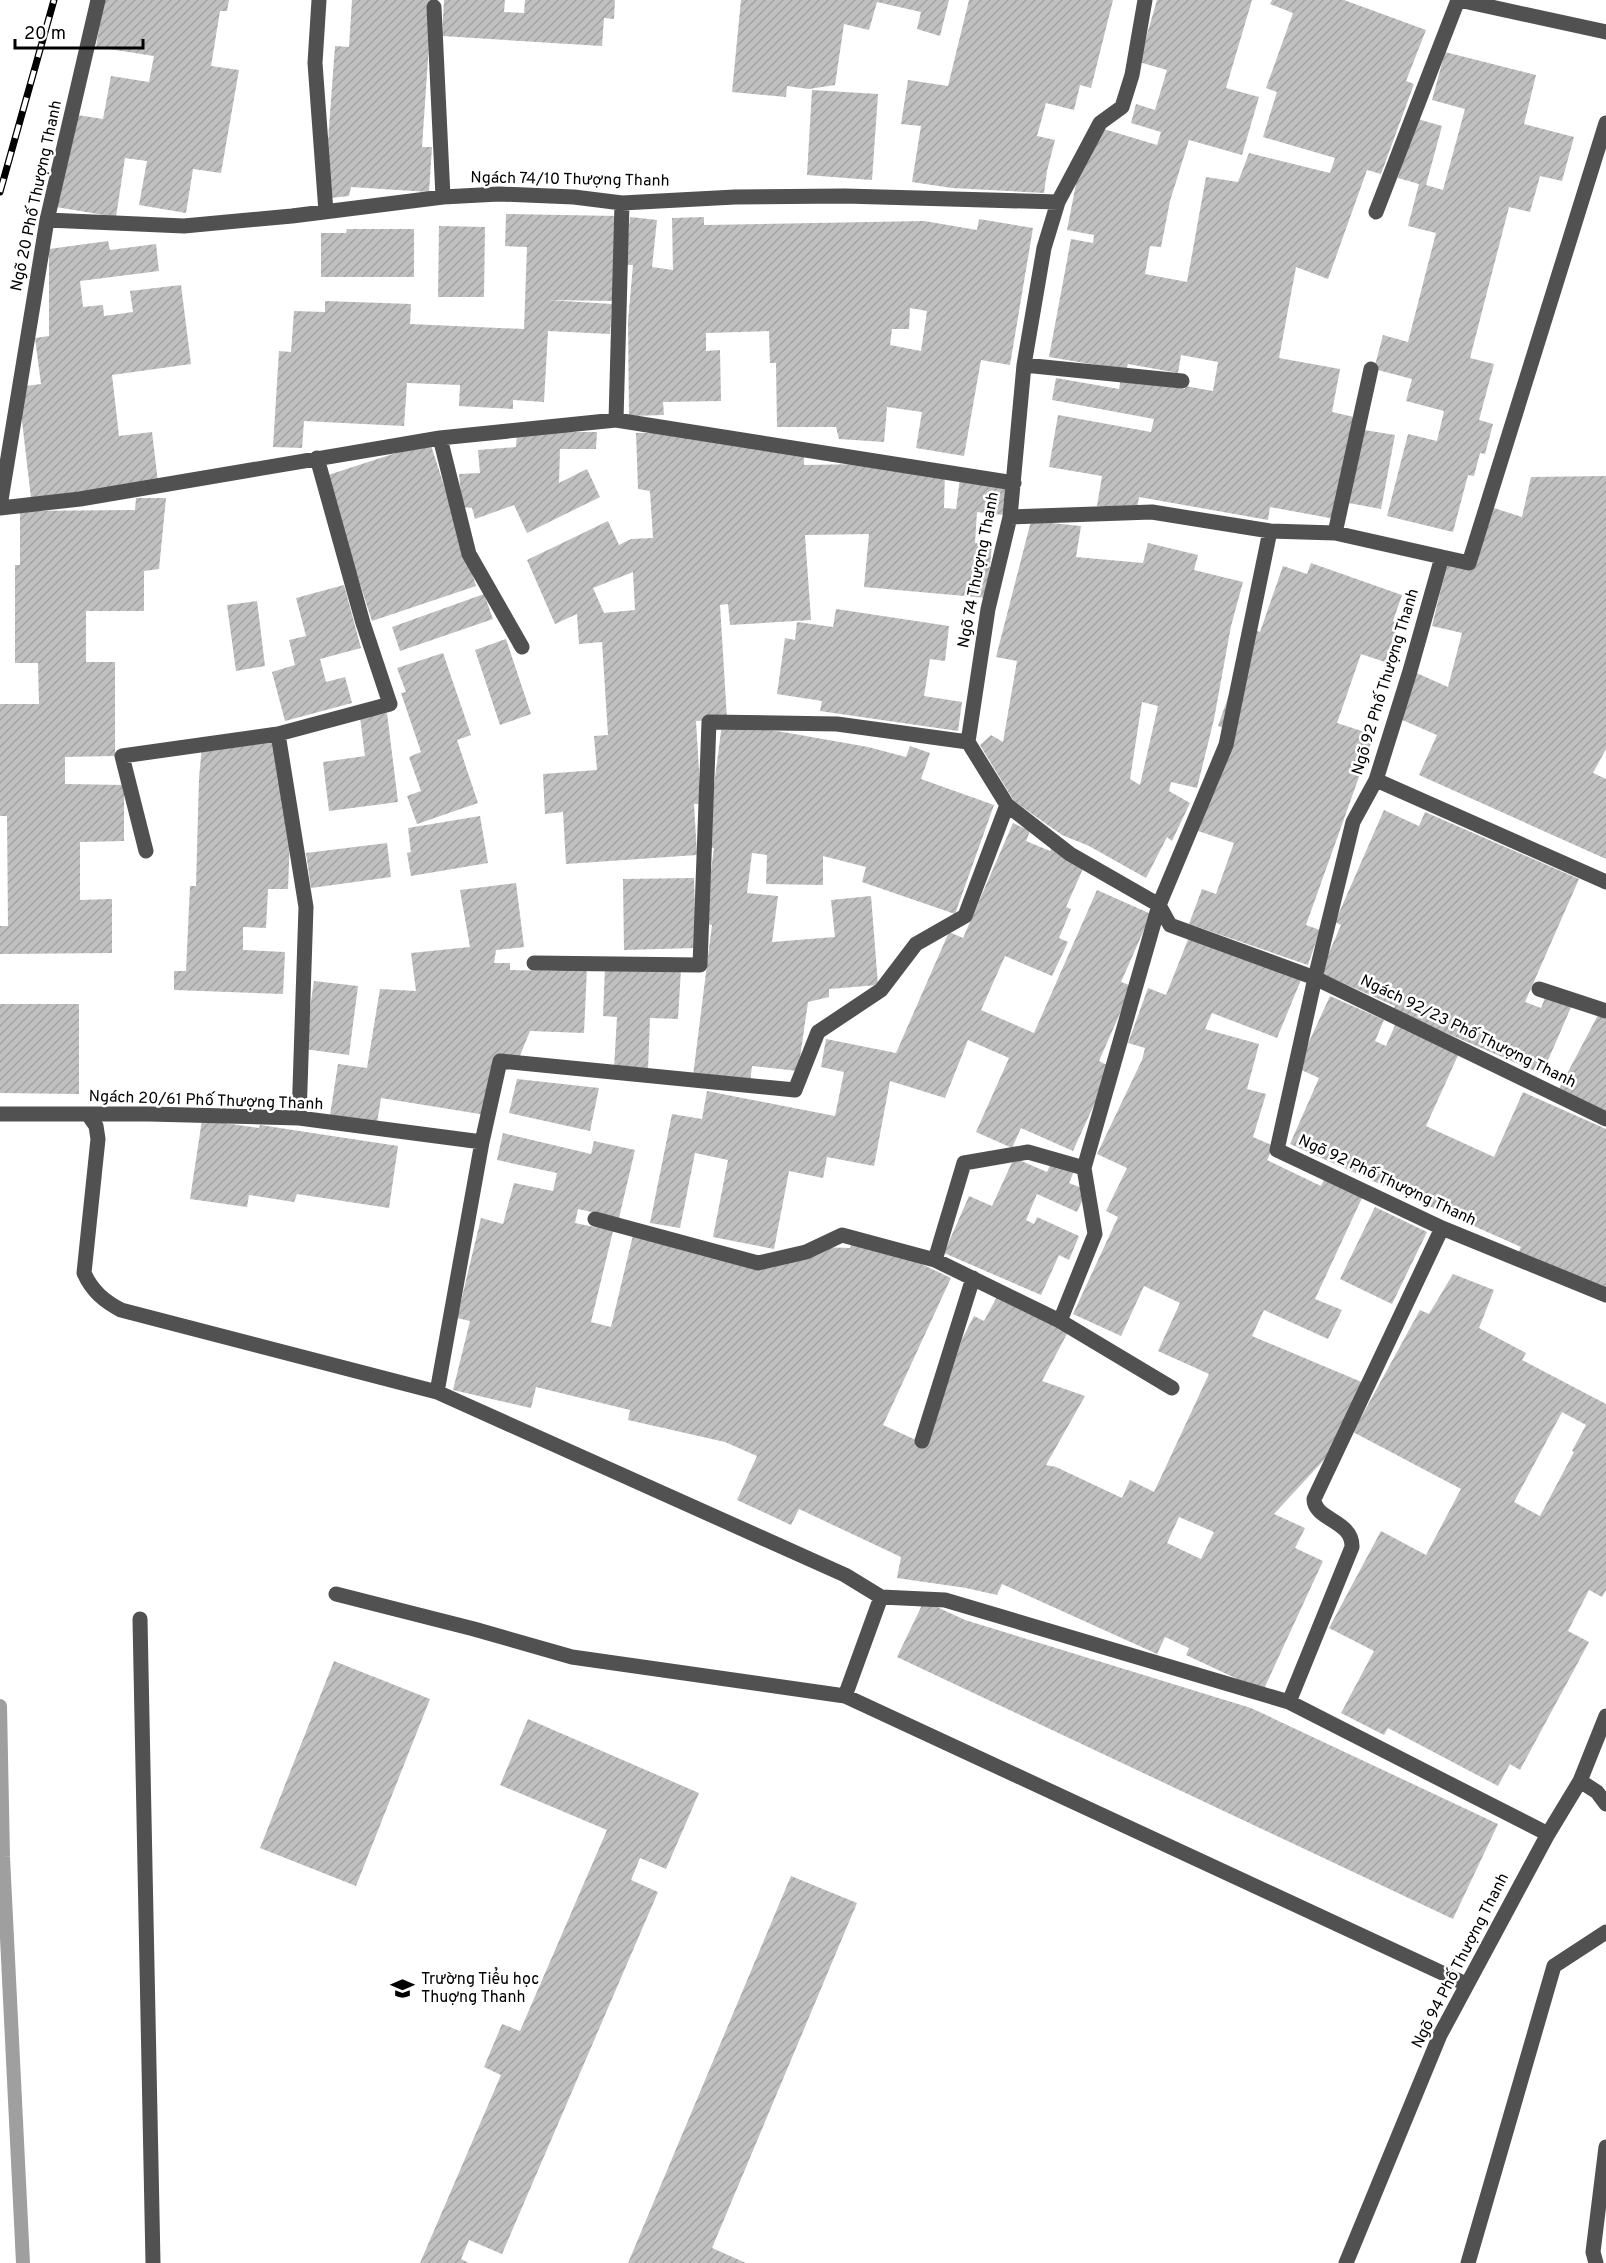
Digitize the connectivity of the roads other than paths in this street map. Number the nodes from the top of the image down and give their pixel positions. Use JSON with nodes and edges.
{"nodes":[{"id":1,"x":98,"y":0,"type":"edge"},
{"id":2,"x":319,"y":0,"type":"edge"},
{"id":3,"x":1145,"y":0,"type":"edge"},
{"id":4,"x":1458,"y":0,"type":"edge"},
{"id":5,"x":434,"y":7,"type":"dead end"},
{"id":6,"x":1606,"y":32,"type":"edge"},
{"id":7,"x":1606,"y":123,"type":"edge"},
{"id":8,"x":443,"y":197,"type":"junction"},
{"id":9,"x":1058,"y":202,"type":"junction"},
{"id":10,"x":622,"y":203,"type":"junction"},
{"id":11,"x":326,"y":212,"type":"junction"},
{"id":12,"x":1376,"y":212,"type":"dead end"},
{"id":13,"x":47,"y":220,"type":"junction"},
{"id":14,"x":1024,"y":365,"type":"junction"},
{"id":15,"x":1371,"y":369,"type":"dead end"},
{"id":16,"x":1182,"y":381,"type":"dead end"},
{"id":17,"x":616,"y":420,"type":"junction"},
{"id":18,"x":440,"y":438,"type":"junction"},
{"id":19,"x":317,"y":458,"type":"junction"},
{"id":20,"x":1014,"y":483,"type":"junction"},
{"id":21,"x":0,"y":507,"type":"edge"},
{"id":22,"x":1010,"y":517,"type":"junction"},
{"id":23,"x":1270,"y":531,"type":"junction"},
{"id":24,"x":1335,"y":533,"type":"junction"},
{"id":25,"x":1442,"y":557,"type":"junction"},
{"id":26,"x":522,"y":647,"type":"dead end"},
{"id":27,"x":278,"y":734,"type":"junction"},
{"id":28,"x":968,"y":742,"type":"junction"},
{"id":29,"x":1376,"y":780,"type":"junction"},
{"id":30,"x":1007,"y":806,"type":"junction"},
{"id":31,"x":146,"y":851,"type":"dead end"},
{"id":32,"x":1606,"y":882,"type":"edge"},
{"id":33,"x":1159,"y":905,"type":"junction"},
{"id":34,"x":534,"y":963,"type":"dead end"},
{"id":35,"x":1315,"y":978,"type":"junction"},
{"id":36,"x":1539,"y":989,"type":"dead end"},
{"id":37,"x":1606,"y":1011,"type":"edge"},
{"id":38,"x":0,"y":1114,"type":"edge"},
{"id":39,"x":89,"y":1116,"type":"junction"},
{"id":40,"x":299,"y":1118,"type":"junction"},
{"id":41,"x":1606,"y":1119,"type":"edge"},
{"id":42,"x":482,"y":1142,"type":"junction"},
{"id":43,"x":1084,"y":1168,"type":"junction"},
{"id":44,"x":595,"y":1219,"type":"dead end"},
{"id":45,"x":1442,"y":1227,"type":"junction"},
{"id":46,"x":935,"y":1260,"type":"junction"},
{"id":47,"x":973,"y":1278,"type":"junction"},
{"id":48,"x":1606,"y":1295,"type":"edge"},
{"id":49,"x":1060,"y":1321,"type":"junction"},
{"id":50,"x":1172,"y":1388,"type":"dead end"},
{"id":51,"x":437,"y":1392,"type":"junction"},
{"id":52,"x":922,"y":1441,"type":"dead end"},
{"id":53,"x":336,"y":1594,"type":"dead end"},
{"id":54,"x":881,"y":1597,"type":"junction"},
{"id":55,"x":140,"y":1619,"type":"dead end"},
{"id":56,"x":845,"y":1696,"type":"junction"},
{"id":57,"x":1289,"y":1702,"type":"junction"},
{"id":58,"x":1606,"y":1716,"type":"edge"},
{"id":59,"x":1580,"y":1781,"type":"junction"},
{"id":60,"x":1606,"y":1804,"type":"edge"},
{"id":61,"x":1548,"y":1834,"type":"junction"},
{"id":62,"x":1606,"y":1932,"type":"edge"},
{"id":63,"x":1466,"y":1984,"type":"junction"},
{"id":64,"x":1606,"y":2146,"type":"edge"},
{"id":65,"x":1599,"y":2257,"type":"edge"},
{"id":66,"x":153,"y":2263,"type":"edge"},
{"id":67,"x":1346,"y":2263,"type":"edge"},
{"id":68,"x":1468,"y":2263,"type":"edge"}],
"edges":[{"from":1,"to":13,"type":"street","name":"Ngõ 20 Phố Thượng Thanh"},
{"from":2,"to":11,"type":"street"},
{"from":3,"to":9,"type":"street","name":"Ngõ 74 Thượng Thanh"},
{"from":4,"to":6,"type":"street"},
{"from":4,"to":12,"type":"street"},
{"from":5,"to":8,"type":"street"},
{"from":7,"to":25,"type":"street"},
{"from":8,"to":10,"type":"street","name":"Ngách 74/10 Thượng Thanh"},
{"from":8,"to":11,"type":"street","name":"Ngách 74/10 Thượng Thanh"},
{"from":9,"to":10,"type":"street","name":"Ngách 74/10 Thượng Thanh"},
{"from":9,"to":14,"type":"street","name":"Ngõ 74 Thượng Thanh"},
{"from":10,"to":17,"type":"street"},
{"from":11,"to":13,"type":"street","name":"Ngách 74/10 Thượng Thanh"},
{"from":13,"to":21,"type":"street","name":"Ngõ 20 Phố Thượng Thanh"},
{"from":14,"to":16,"type":"street"},
{"from":14,"to":20,"type":"street","name":"Ngõ 74 Thượng Thanh"},
{"from":15,"to":24,"type":"street"},
{"from":17,"to":18,"type":"street"},
{"from":17,"to":20,"type":"street"},
{"from":18,"to":19,"type":"street"},
{"from":18,"to":26,"type":"street"},
{"from":19,"to":21,"type":"street"},
{"from":19,"to":27,"type":"street"},
{"from":20,"to":22,"type":"street","name":"Ngõ 74 Thượng Thanh"},
{"from":22,"to":23,"type":"street"},
{"from":22,"to":28,"type":"street","name":"Ngõ 74 Thượng Thanh"},
{"from":23,"to":24,"type":"street"},
{"from":23,"to":33,"type":"street"},
{"from":24,"to":25,"type":"street"},
{"from":25,"to":29,"type":"street","name":"Ngõ 92 Phố Thượng Thanh"},
{"from":27,"to":31,"type":"street"},
{"from":27,"to":40,"type":"street"},
{"from":28,"to":30,"type":"street"},
{"from":28,"to":34,"type":"street"},
{"from":29,"to":32,"type":"street"},
{"from":29,"to":35,"type":"street","name":"Ngõ 92 Phố Thượng Thanh"},
{"from":30,"to":33,"type":"street"},
{"from":30,"to":42,"type":"street"},
{"from":33,"to":35,"type":"street"},
{"from":33,"to":43,"type":"street"},
{"from":35,"to":41,"type":"street","name":"Ngách 92/23 Phố Thượng Thanh"},
{"from":35,"to":45,"type":"street","name":"Ngõ 92 Phố Thượng Thanh"},
{"from":36,"to":37,"type":"street"},
{"from":38,"to":39,"type":"street","name":"Ngách 20/61 Phố Thượng Thanh"},
{"from":39,"to":40,"type":"street","name":"Ngách 20/61 Phố Thượng Thanh"},
{"from":39,"to":51,"type":"street"},
{"from":40,"to":42,"type":"street","name":"Ngách 20/61 Phố Thượng Thanh"},
{"from":42,"to":51,"type":"street"},
{"from":43,"to":46,"type":"street"},
{"from":43,"to":49,"type":"street"},
{"from":44,"to":46,"type":"street"},
{"from":45,"to":48,"type":"street","name":"Ngõ 92 Phố Thượng Thanh"},
{"from":45,"to":57,"type":"street"},
{"from":46,"to":47,"type":"street"},
{"from":47,"to":49,"type":"street"},
{"from":47,"to":52,"type":"street"},
{"from":49,"to":50,"type":"street"},
{"from":51,"to":54,"type":"street"},
{"from":53,"to":56,"type":"street"},
{"from":54,"to":56,"type":"street"},
{"from":54,"to":57,"type":"street"},
{"from":55,"to":66,"type":"street"},
{"from":56,"to":63,"type":"street"},
{"from":57,"to":61,"type":"street"},
{"from":58,"to":59,"type":"street","name":"Ngõ 94 Phố Thượng Thanh"},
{"from":59,"to":60,"type":"street"},
{"from":59,"to":61,"type":"street","name":"Ngõ 94 Phố Thượng Thanh"},
{"from":61,"to":63,"type":"street","name":"Ngõ 94 Phố Thượng Thanh"},
{"from":62,"to":68,"type":"street"},
{"from":63,"to":67,"type":"street","name":"Ngõ 94 Phố Thượng Thanh"},
{"from":64,"to":65,"type":"street"}]}
